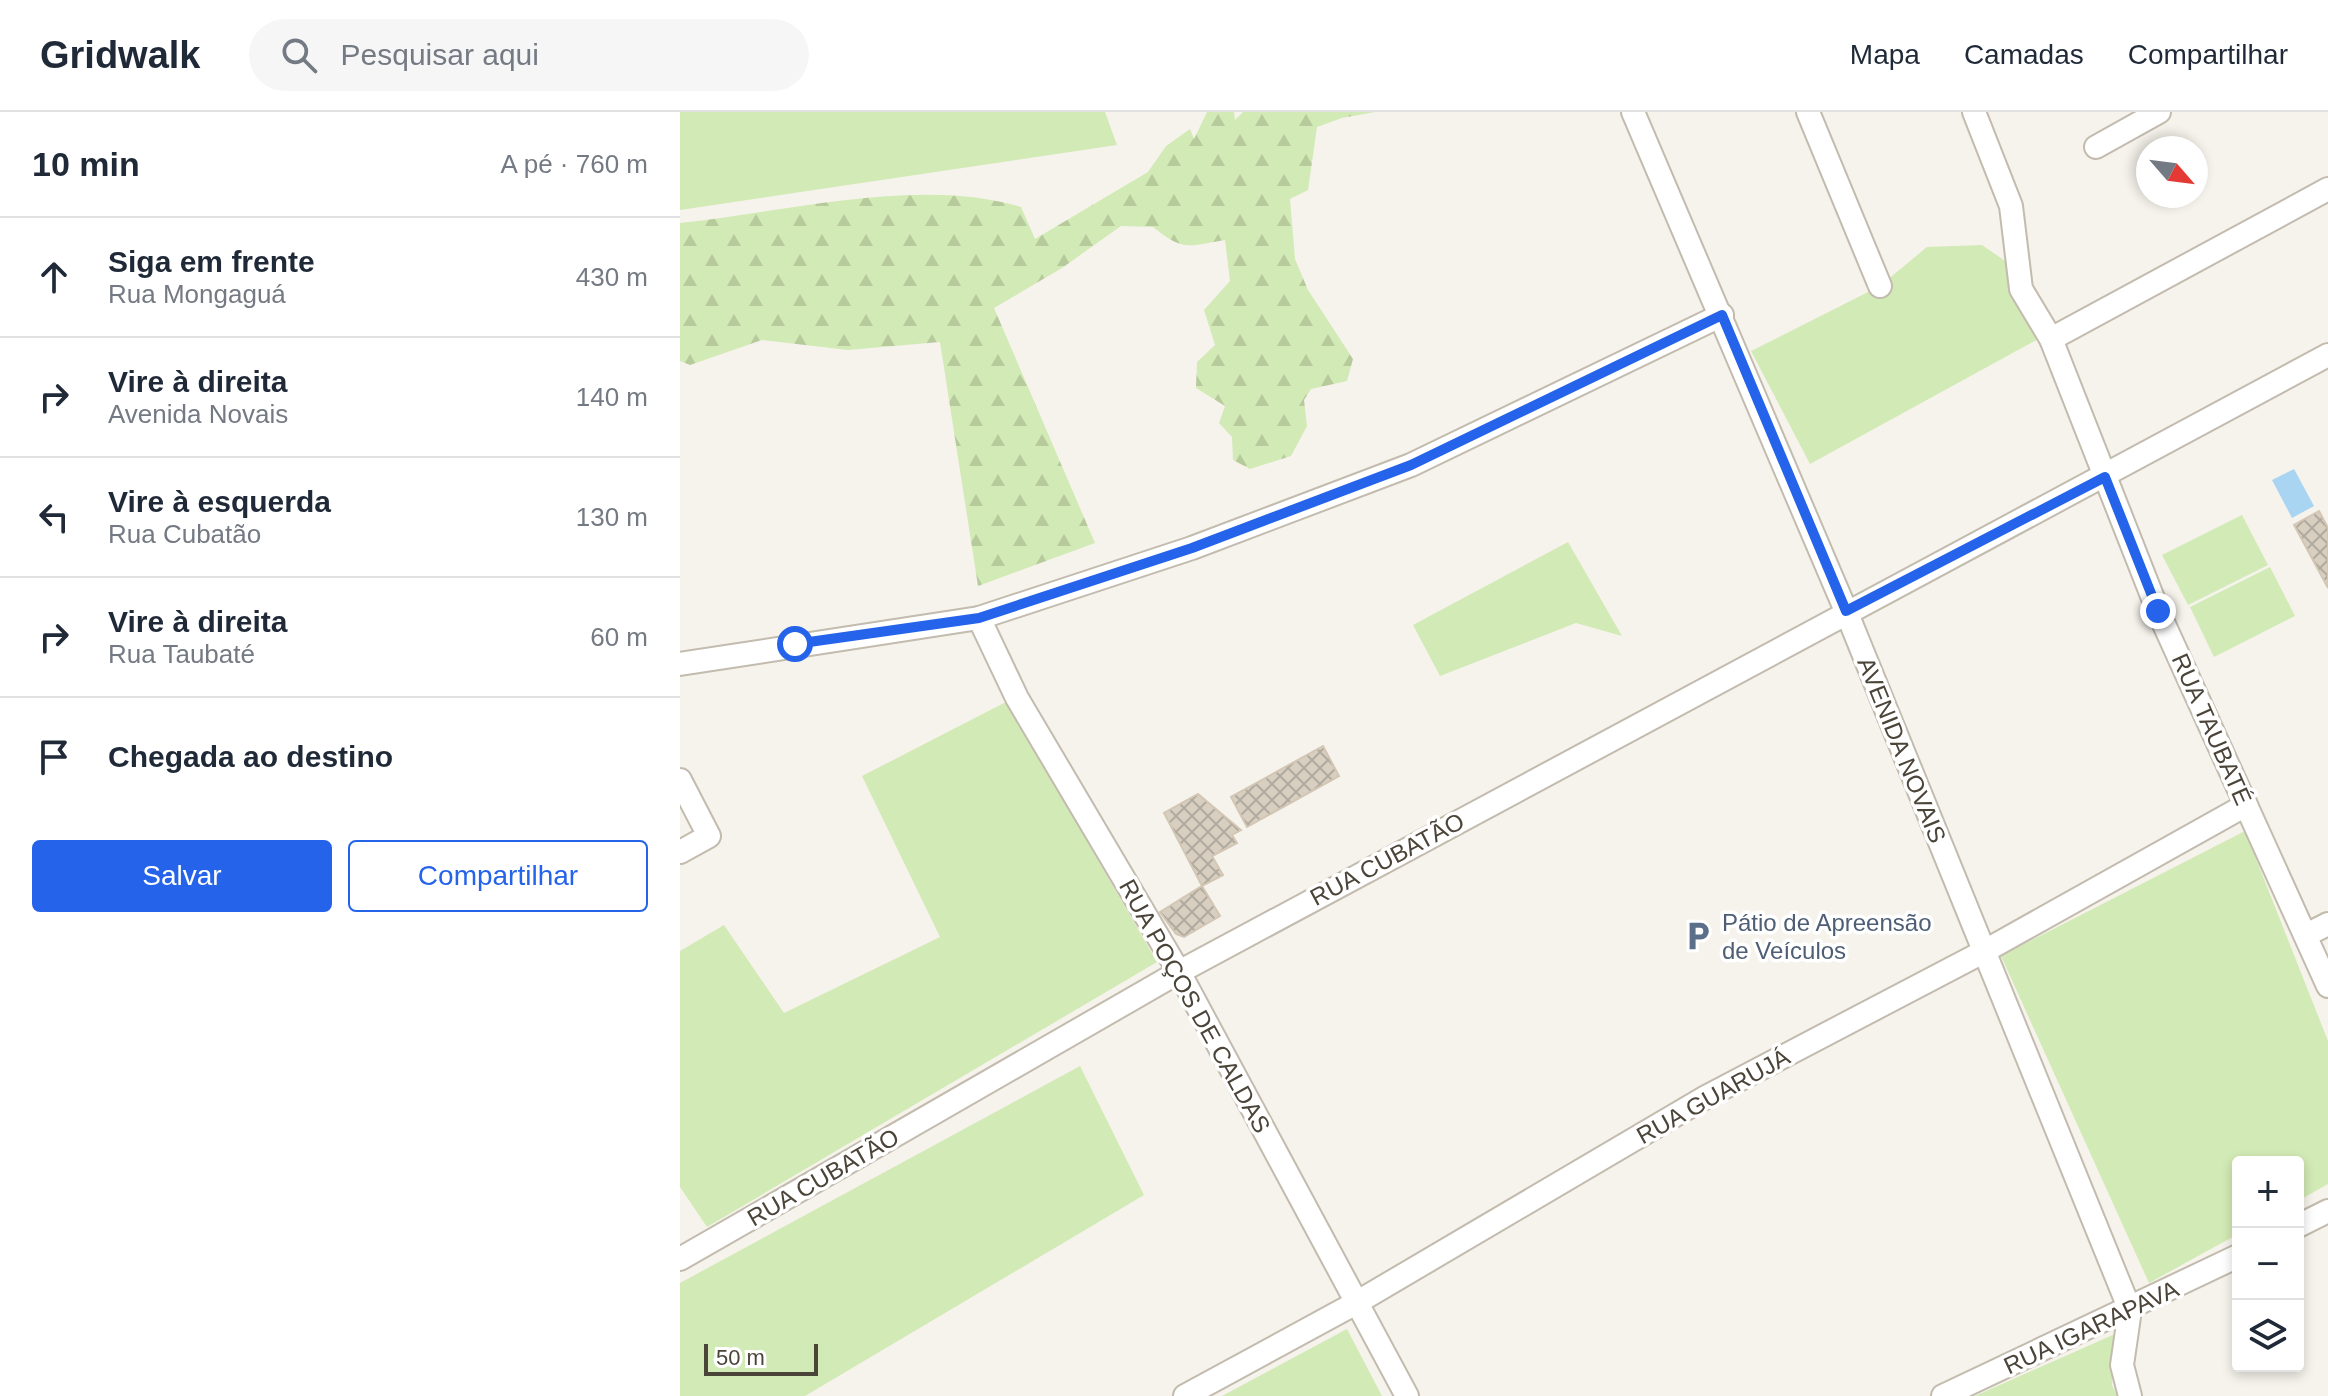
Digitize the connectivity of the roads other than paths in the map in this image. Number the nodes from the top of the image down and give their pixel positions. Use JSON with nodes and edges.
{"nodes":[{"id":1,"x":1633,"y":112,"type":"edge"},
{"id":2,"x":1808,"y":112,"type":"edge"},
{"id":3,"x":1974,"y":112,"type":"edge"},
{"id":4,"x":2159,"y":112,"type":"edge"},
{"id":5,"x":2096,"y":147,"type":"dead end"},
{"id":6,"x":2328,"y":189,"type":"edge"},
{"id":7,"x":1880,"y":286,"type":"dead end"},
{"id":8,"x":1722,"y":315,"type":"junction"},
{"id":9,"x":2051,"y":339,"type":"junction"},
{"id":10,"x":2328,"y":355,"type":"edge"},
{"id":11,"x":2105,"y":477,"type":"junction"},
{"id":12,"x":1846,"y":611,"type":"junction"},
{"id":13,"x":979,"y":618,"type":"junction"},
{"id":14,"x":680,"y":664,"type":"edge"},
{"id":15,"x":680,"y":780,"type":"edge"},
{"id":16,"x":2246,"y":805,"type":"junction"},
{"id":17,"x":680,"y":852,"type":"edge"},
{"id":18,"x":2328,"y":924,"type":"edge"},
{"id":19,"x":2306,"y":935,"type":"junction"},
{"id":20,"x":1983,"y":952,"type":"junction"},
{"id":21,"x":1179,"y":972,"type":"junction"},
{"id":22,"x":2328,"y":986,"type":"edge"},
{"id":23,"x":2328,"y":1211,"type":"edge"},
{"id":24,"x":2304,"y":1223,"type":"edge"},
{"id":25,"x":680,"y":1259,"type":"edge"},
{"id":26,"x":2232,"y":1259,"type":"edge"},
{"id":27,"x":1356,"y":1303,"type":"junction"},
{"id":28,"x":2130,"y":1310,"type":"junction"},
{"id":29,"x":1185,"y":1396,"type":"edge"},
{"id":30,"x":1407,"y":1396,"type":"edge"},
{"id":31,"x":1943,"y":1396,"type":"edge"},
{"id":32,"x":2130,"y":1396,"type":"edge"}],
"edges":[{"from":1,"to":8,"type":"street","name":"AVENIDA NOVAIS"},
{"from":2,"to":7,"type":"street"},
{"from":3,"to":9,"type":"street","name":"RUA TAUBATÉ"},
{"from":4,"to":5,"type":"street"},
{"from":6,"to":9,"type":"street"},
{"from":8,"to":12,"type":"street","name":"AVENIDA NOVAIS"},
{"from":8,"to":13,"type":"street"},
{"from":9,"to":11,"type":"street","name":"RUA TAUBATÉ"},
{"from":10,"to":11,"type":"street","name":"RUA CUBATÃO"},
{"from":11,"to":12,"type":"street","name":"RUA CUBATÃO"},
{"from":11,"to":16,"type":"street","name":"RUA TAUBATÉ"},
{"from":12,"to":20,"type":"street","name":"AVENIDA NOVAIS"},
{"from":12,"to":21,"type":"street","name":"RUA CUBATÃO"},
{"from":13,"to":14,"type":"street"},
{"from":13,"to":21,"type":"street","name":"RUA POÇOS DE CALDAS"},
{"from":15,"to":17,"type":"street"},
{"from":16,"to":19,"type":"street","name":"RUA TAUBATÉ"},
{"from":16,"to":20,"type":"street","name":"RUA GUARUJÁ"},
{"from":18,"to":19,"type":"street"},
{"from":19,"to":22,"type":"street","name":"RUA TAUBATÉ"},
{"from":20,"to":27,"type":"street","name":"RUA GUARUJÁ"},
{"from":20,"to":28,"type":"street","name":"AVENIDA NOVAIS"},
{"from":21,"to":25,"type":"street","name":"RUA CUBATÃO"},
{"from":21,"to":27,"type":"street","name":"RUA POÇOS DE CALDAS"},
{"from":23,"to":24,"type":"street"},
{"from":26,"to":28,"type":"street","name":"RUA IGARAPAVA"},
{"from":27,"to":29,"type":"street","name":"RUA GUARUJÁ"},
{"from":27,"to":30,"type":"street","name":"RUA POÇOS DE CALDAS"},
{"from":28,"to":31,"type":"street","name":"RUA IGARAPAVA"},
{"from":28,"to":32,"type":"street"}]}
